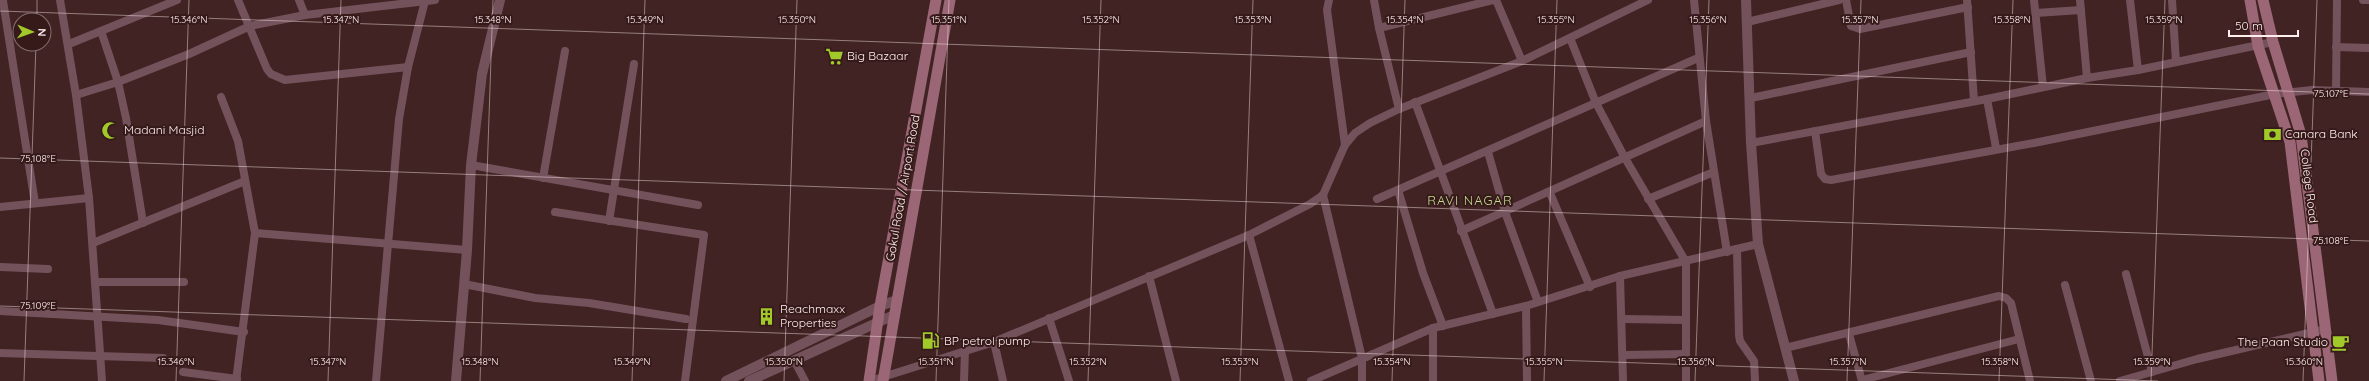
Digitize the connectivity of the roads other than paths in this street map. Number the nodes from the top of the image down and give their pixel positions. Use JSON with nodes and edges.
{"nodes":[{"id":1,"x":60,"y":0,"type":"edge"},
{"id":2,"x":177,"y":0,"type":"edge"},
{"id":3,"x":238,"y":0,"type":"edge"},
{"id":4,"x":299,"y":0,"type":"edge"},
{"id":5,"x":435,"y":0,"type":"edge"},
{"id":6,"x":500,"y":0,"type":"edge"},
{"id":7,"x":936,"y":0,"type":"edge"},
{"id":8,"x":950,"y":0,"type":"edge"},
{"id":9,"x":1329,"y":0,"type":"edge"},
{"id":10,"x":1374,"y":0,"type":"edge"},
{"id":11,"x":1493,"y":0,"type":"edge"},
{"id":12,"x":1496,"y":0,"type":"edge"},
{"id":13,"x":1648,"y":0,"type":"edge"},
{"id":14,"x":1694,"y":0,"type":"edge"},
{"id":15,"x":1746,"y":0,"type":"edge"},
{"id":16,"x":1839,"y":0,"type":"edge"},
{"id":17,"x":1846,"y":0,"type":"edge"},
{"id":18,"x":2034,"y":0,"type":"edge"},
{"id":19,"x":2080,"y":0,"type":"edge"},
{"id":20,"x":2130,"y":0,"type":"edge"},
{"id":21,"x":2172,"y":0,"type":"edge"},
{"id":22,"x":2250,"y":0,"type":"edge"},
{"id":23,"x":2263,"y":0,"type":"edge"},
{"id":24,"x":2337,"y":0,"type":"edge"},
{"id":25,"x":2363,"y":0,"type":"edge"},
{"id":26,"x":2369,"y":0,"type":"edge"},
{"id":27,"x":5,"y":1,"type":"edge"},
{"id":28,"x":425,"y":1,"type":"junction"},
{"id":29,"x":1967,"y":3,"type":"edge"},
{"id":30,"x":359,"y":4,"type":"edge"},
{"id":31,"x":2081,"y":10,"type":"junction"},
{"id":32,"x":2036,"y":13,"type":"junction"},
{"id":33,"x":305,"y":15,"type":"junction"},
{"id":34,"x":1747,"y":22,"type":"junction"},
{"id":35,"x":250,"y":26,"type":"junction"},
{"id":36,"x":1379,"y":28,"type":"junction"},
{"id":37,"x":101,"y":31,"type":"junction"},
{"id":38,"x":1570,"y":38,"type":"junction"},
{"id":39,"x":2273,"y":42,"type":"junction"},
{"id":40,"x":69,"y":44,"type":"junction"},
{"id":41,"x":2258,"y":46,"type":"junction"},
{"id":42,"x":2336,"y":47,"type":"junction"},
{"id":43,"x":2369,"y":48,"type":"edge"},
{"id":44,"x":565,"y":51,"type":"dead end"},
{"id":45,"x":1971,"y":52,"type":"junction"},
{"id":46,"x":1698,"y":58,"type":"junction"},
{"id":47,"x":1522,"y":61,"type":"junction"},
{"id":48,"x":2176,"y":62,"type":"junction"},
{"id":49,"x":634,"y":64,"type":"dead end"},
{"id":50,"x":408,"y":67,"type":"junction"},
{"id":51,"x":2138,"y":70,"type":"junction"},
{"id":52,"x":2087,"y":78,"type":"junction"},
{"id":53,"x":118,"y":82,"type":"junction"},
{"id":54,"x":2043,"y":86,"type":"junction"},
{"id":55,"x":2336,"y":90,"type":"junction"},
{"id":56,"x":2290,"y":92,"type":"junction"},
{"id":57,"x":2369,"y":92,"type":"edge"},
{"id":58,"x":2275,"y":94,"type":"junction"},
{"id":59,"x":76,"y":95,"type":"junction"},
{"id":60,"x":221,"y":97,"type":"dead end"},
{"id":61,"x":1751,"y":98,"type":"junction"},
{"id":62,"x":1987,"y":99,"type":"junction"},
{"id":63,"x":1974,"y":101,"type":"junction"},
{"id":64,"x":1415,"y":102,"type":"junction"},
{"id":65,"x":1596,"y":103,"type":"junction"},
{"id":66,"x":1399,"y":109,"type":"junction"},
{"id":67,"x":1706,"y":121,"type":"junction"},
{"id":68,"x":1815,"y":131,"type":"junction"},
{"id":69,"x":1751,"y":143,"type":"junction"},
{"id":70,"x":1344,"y":145,"type":"junction"},
{"id":71,"x":1996,"y":148,"type":"junction"},
{"id":72,"x":1488,"y":152,"type":"junction"},
{"id":73,"x":1624,"y":158,"type":"junction"},
{"id":74,"x":471,"y":165,"type":"junction"},
{"id":75,"x":1714,"y":172,"type":"junction"},
{"id":76,"x":1440,"y":173,"type":"junction"},
{"id":77,"x":543,"y":178,"type":"junction"},
{"id":78,"x":245,"y":181,"type":"junction"},
{"id":79,"x":613,"y":190,"type":"junction"},
{"id":80,"x":1398,"y":190,"type":"junction"},
{"id":81,"x":1550,"y":193,"type":"junction"},
{"id":82,"x":1323,"y":194,"type":"junction"},
{"id":83,"x":89,"y":198,"type":"junction"},
{"id":84,"x":1377,"y":199,"type":"dead end"},
{"id":85,"x":1648,"y":199,"type":"junction"},
{"id":86,"x":35,"y":203,"type":"junction"},
{"id":87,"x":698,"y":205,"type":"dead end"},
{"id":88,"x":0,"y":206,"type":"edge"},
{"id":89,"x":554,"y":212,"type":"dead end"},
{"id":90,"x":1505,"y":212,"type":"junction"},
{"id":91,"x":609,"y":221,"type":"junction"},
{"id":92,"x":143,"y":223,"type":"junction"},
{"id":93,"x":1461,"y":231,"type":"junction"},
{"id":94,"x":255,"y":233,"type":"junction"},
{"id":95,"x":1249,"y":235,"type":"junction"},
{"id":96,"x":93,"y":243,"type":"junction"},
{"id":97,"x":388,"y":244,"type":"junction"},
{"id":98,"x":1758,"y":244,"type":"junction"},
{"id":99,"x":1737,"y":249,"type":"junction"},
{"id":100,"x":467,"y":250,"type":"junction"},
{"id":101,"x":1727,"y":252,"type":"junction"},
{"id":102,"x":1686,"y":262,"type":"junction"},
{"id":103,"x":0,"y":266,"type":"edge"},
{"id":104,"x":48,"y":269,"type":"dead end"},
{"id":105,"x":2126,"y":274,"type":"dead end"},
{"id":106,"x":1149,"y":276,"type":"junction"},
{"id":107,"x":1620,"y":276,"type":"junction"},
{"id":108,"x":95,"y":282,"type":"junction"},
{"id":109,"x":184,"y":282,"type":"dead end"},
{"id":110,"x":464,"y":284,"type":"junction"},
{"id":111,"x":2065,"y":285,"type":"dead end"},
{"id":112,"x":1590,"y":287,"type":"junction"},
{"id":113,"x":897,"y":300,"type":"junction"},
{"id":114,"x":1538,"y":302,"type":"junction"},
{"id":115,"x":880,"y":306,"type":"junction"},
{"id":116,"x":1526,"y":306,"type":"junction"},
{"id":117,"x":0,"y":311,"type":"edge"},
{"id":118,"x":1493,"y":314,"type":"junction"},
{"id":119,"x":894,"y":315,"type":"junction"},
{"id":120,"x":97,"y":316,"type":"junction"},
{"id":121,"x":1049,"y":318,"type":"junction"},
{"id":122,"x":1623,"y":318,"type":"junction"},
{"id":123,"x":686,"y":319,"type":"dead end"},
{"id":124,"x":1686,"y":320,"type":"junction"},
{"id":125,"x":878,"y":321,"type":"junction"},
{"id":126,"x":1443,"y":326,"type":"junction"},
{"id":127,"x":1433,"y":328,"type":"junction"},
{"id":128,"x":2326,"y":329,"type":"junction"},
{"id":129,"x":244,"y":332,"type":"junction"},
{"id":130,"x":2312,"y":332,"type":"junction"},
{"id":131,"x":1849,"y":334,"type":"junction"},
{"id":132,"x":2019,"y":339,"type":"junction"},
{"id":133,"x":994,"y":342,"type":"junction"},
{"id":134,"x":801,"y":345,"type":"junction"},
{"id":135,"x":1785,"y":348,"type":"junction"},
{"id":136,"x":965,"y":350,"type":"junction"},
{"id":137,"x":0,"y":353,"type":"edge"},
{"id":138,"x":805,"y":354,"type":"junction"},
{"id":139,"x":1686,"y":354,"type":"junction"},
{"id":140,"x":1622,"y":355,"type":"junction"},
{"id":141,"x":99,"y":356,"type":"junction"},
{"id":142,"x":163,"y":358,"type":"dead end"},
{"id":143,"x":1362,"y":358,"type":"junction"},
{"id":144,"x":794,"y":360,"type":"junction"},
{"id":145,"x":183,"y":372,"type":"dead end"},
{"id":146,"x":2152,"y":372,"type":"junction"},
{"id":147,"x":883,"y":379,"type":"edge"},
{"id":148,"x":236,"y":380,"type":"edge"},
{"id":149,"x":1862,"y":380,"type":"edge"},
{"id":150,"x":102,"y":381,"type":"edge"},
{"id":151,"x":376,"y":381,"type":"edge"},
{"id":152,"x":456,"y":381,"type":"edge"},
{"id":153,"x":686,"y":381,"type":"edge"},
{"id":154,"x":726,"y":381,"type":"edge"},
{"id":155,"x":749,"y":381,"type":"edge"},
{"id":156,"x":805,"y":381,"type":"edge"},
{"id":157,"x":870,"y":381,"type":"edge"},
{"id":158,"x":964,"y":381,"type":"edge"},
{"id":159,"x":1004,"y":381,"type":"edge"},
{"id":160,"x":1069,"y":381,"type":"edge"},
{"id":161,"x":1176,"y":381,"type":"edge"},
{"id":162,"x":1289,"y":381,"type":"edge"},
{"id":163,"x":1311,"y":381,"type":"edge"},
{"id":164,"x":1362,"y":381,"type":"edge"},
{"id":165,"x":1433,"y":381,"type":"edge"},
{"id":166,"x":1527,"y":381,"type":"edge"},
{"id":167,"x":1623,"y":381,"type":"edge"},
{"id":168,"x":1686,"y":381,"type":"edge"},
{"id":169,"x":1754,"y":381,"type":"edge"},
{"id":170,"x":1794,"y":381,"type":"edge"},
{"id":171,"x":2030,"y":381,"type":"edge"},
{"id":172,"x":2091,"y":381,"type":"edge"},
{"id":173,"x":2120,"y":381,"type":"edge"},
{"id":174,"x":2319,"y":381,"type":"edge"},
{"id":175,"x":2332,"y":381,"type":"edge"}],
"edges":[{"from":1,"to":40,"type":"street"},
{"from":2,"to":37,"type":"street"},
{"from":3,"to":35,"type":"street"},
{"from":4,"to":33,"type":"street"},
{"from":5,"to":28,"type":"street"},
{"from":6,"to":74,"type":"street"},
{"from":7,"to":115,"type":"main road","name":"Gokul Road / Airport Road"},
{"from":8,"to":113,"type":"main road","name":"Gokul Road / Airport Road"},
{"from":9,"to":70,"type":"street"},
{"from":10,"to":36,"type":"street"},
{"from":11,"to":36,"type":"street"},
{"from":12,"to":47,"type":"street"},
{"from":13,"to":38,"type":"street"},
{"from":14,"to":46,"type":"street"},
{"from":15,"to":34,"type":"street"},
{"from":16,"to":34,"type":"street"},
{"from":17,"to":29,"type":"street"},
{"from":18,"to":32,"type":"street"},
{"from":19,"to":31,"type":"street"},
{"from":20,"to":51,"type":"street"},
{"from":21,"to":48,"type":"street"},
{"from":22,"to":41,"type":"main road","name":"College Road"},
{"from":23,"to":39,"type":"main road","name":"College Road"},
{"from":24,"to":42,"type":"street"},
{"from":25,"to":26,"type":"street"},
{"from":27,"to":86,"type":"street"},
{"from":28,"to":30,"type":"street"},
{"from":28,"to":50,"type":"street"},
{"from":29,"to":45,"type":"street"},
{"from":30,"to":33,"type":"street"},
{"from":31,"to":32,"type":"street"},
{"from":31,"to":52,"type":"street"},
{"from":32,"to":54,"type":"street"},
{"from":33,"to":35,"type":"street"},
{"from":34,"to":61,"type":"street"},
{"from":35,"to":50,"type":"street"},
{"from":35,"to":53,"type":"street"},
{"from":36,"to":66,"type":"street"},
{"from":37,"to":40,"type":"street"},
{"from":37,"to":53,"type":"street"},
{"from":38,"to":47,"type":"street"},
{"from":38,"to":65,"type":"street"},
{"from":39,"to":41,"type":"street"},
{"from":39,"to":56,"type":"main road","name":"College Road"},
{"from":40,"to":59,"type":"street"},
{"from":41,"to":48,"type":"street"},
{"from":41,"to":58,"type":"main road","name":"College Road"},
{"from":42,"to":43,"type":"street"},
{"from":42,"to":55,"type":"street"},
{"from":44,"to":77,"type":"street"},
{"from":45,"to":61,"type":"street"},
{"from":45,"to":63,"type":"street"},
{"from":46,"to":65,"type":"street"},
{"from":46,"to":67,"type":"street"},
{"from":47,"to":64,"type":"street"},
{"from":48,"to":51,"type":"street"},
{"from":49,"to":79,"type":"street"},
{"from":50,"to":97,"type":"street"},
{"from":51,"to":52,"type":"street"},
{"from":52,"to":54,"type":"street"},
{"from":53,"to":59,"type":"street"},
{"from":53,"to":92,"type":"street"},
{"from":54,"to":62,"type":"street"},
{"from":55,"to":56,"type":"street"},
{"from":55,"to":57,"type":"street"},
{"from":56,"to":58,"type":"street"},
{"from":56,"to":128,"type":"main road","name":"College Road"},
{"from":58,"to":71,"type":"street"},
{"from":58,"to":130,"type":"main road","name":"College Road"},
{"from":59,"to":83,"type":"street"},
{"from":60,"to":78,"type":"street"},
{"from":61,"to":69,"type":"street"},
{"from":62,"to":63,"type":"street"},
{"from":62,"to":71,"type":"street"},
{"from":63,"to":68,"type":"street"},
{"from":64,"to":66,"type":"street"},
{"from":64,"to":76,"type":"street"},
{"from":65,"to":72,"type":"street"},
{"from":65,"to":73,"type":"street"},
{"from":66,"to":70,"type":"street"},
{"from":67,"to":73,"type":"street"},
{"from":67,"to":75,"type":"street"},
{"from":68,"to":69,"type":"street"},
{"from":68,"to":71,"type":"street"},
{"from":69,"to":98,"type":"street"},
{"from":70,"to":82,"type":"street"},
{"from":72,"to":76,"type":"street"},
{"from":72,"to":90,"type":"street"},
{"from":73,"to":81,"type":"street"},
{"from":73,"to":85,"type":"street"},
{"from":74,"to":77,"type":"street"},
{"from":74,"to":100,"type":"street"},
{"from":75,"to":85,"type":"street"},
{"from":75,"to":101,"type":"street"},
{"from":76,"to":80,"type":"street"},
{"from":76,"to":93,"type":"street"},
{"from":77,"to":79,"type":"street"},
{"from":78,"to":92,"type":"street"},
{"from":78,"to":94,"type":"street"},
{"from":79,"to":87,"type":"street"},
{"from":79,"to":91,"type":"street"},
{"from":80,"to":84,"type":"street"},
{"from":80,"to":126,"type":"street"},
{"from":81,"to":90,"type":"street"},
{"from":81,"to":112,"type":"street"},
{"from":82,"to":95,"type":"street"},
{"from":82,"to":143,"type":"street"},
{"from":83,"to":86,"type":"street"},
{"from":83,"to":96,"type":"street"},
{"from":85,"to":102,"type":"street"},
{"from":86,"to":88,"type":"street"},
{"from":89,"to":91,"type":"street"},
{"from":90,"to":93,"type":"street"},
{"from":90,"to":114,"type":"street"},
{"from":91,"to":153,"type":"street"},
{"from":92,"to":96,"type":"street"},
{"from":93,"to":118,"type":"street"},
{"from":94,"to":97,"type":"street"},
{"from":94,"to":129,"type":"street"},
{"from":95,"to":106,"type":"street"},
{"from":95,"to":162,"type":"street"},
{"from":96,"to":108,"type":"street"},
{"from":97,"to":100,"type":"street"},
{"from":97,"to":151,"type":"street"},
{"from":98,"to":99,"type":"street"},
{"from":98,"to":135,"type":"street"},
{"from":99,"to":101,"type":"street"},
{"from":99,"to":169,"type":"street"},
{"from":100,"to":110,"type":"street"},
{"from":101,"to":102,"type":"street"},
{"from":102,"to":107,"type":"street"},
{"from":102,"to":124,"type":"street"},
{"from":103,"to":104,"type":"street"},
{"from":105,"to":146,"type":"street"},
{"from":106,"to":121,"type":"street"},
{"from":106,"to":161,"type":"street"},
{"from":107,"to":112,"type":"street"},
{"from":107,"to":122,"type":"street"},
{"from":108,"to":109,"type":"street"},
{"from":108,"to":120,"type":"street"},
{"from":110,"to":123,"type":"street"},
{"from":110,"to":152,"type":"street"},
{"from":111,"to":172,"type":"street"},
{"from":112,"to":114,"type":"street"},
{"from":113,"to":115,"type":"street"},
{"from":113,"to":119,"type":"main road","name":"Gokul Road / Airport Road"},
{"from":114,"to":116,"type":"street"},
{"from":115,"to":125,"type":"main road","name":"Gokul Road / Airport Road"},
{"from":115,"to":134,"type":"street"},
{"from":116,"to":118,"type":"street"},
{"from":116,"to":166,"type":"street"},
{"from":117,"to":120,"type":"street"},
{"from":118,"to":126,"type":"street"},
{"from":119,"to":125,"type":"street"},
{"from":119,"to":147,"type":"main road","name":"Gokul Road / Airport Road"},
{"from":120,"to":129,"type":"street"},
{"from":120,"to":141,"type":"street"},
{"from":121,"to":133,"type":"street"},
{"from":121,"to":160,"type":"street"},
{"from":122,"to":124,"type":"street"},
{"from":122,"to":140,"type":"street"},
{"from":124,"to":139,"type":"street"},
{"from":125,"to":138,"type":"street"},
{"from":125,"to":157,"type":"main road","name":"Gokul Road / Airport Road"},
{"from":126,"to":127,"type":"street"},
{"from":127,"to":143,"type":"street"},
{"from":127,"to":165,"type":"street"},
{"from":128,"to":130,"type":"street"},
{"from":128,"to":175,"type":"main road","name":"College Road"},
{"from":129,"to":148,"type":"street"},
{"from":130,"to":146,"type":"street"},
{"from":130,"to":174,"type":"main road","name":"College Road"},
{"from":131,"to":132,"type":"street"},
{"from":131,"to":135,"type":"street"},
{"from":131,"to":149,"type":"street"},
{"from":132,"to":149,"type":"street"},
{"from":132,"to":171,"type":"street"},
{"from":133,"to":136,"type":"street"},
{"from":133,"to":159,"type":"street"},
{"from":134,"to":138,"type":"street"},
{"from":134,"to":154,"type":"street"},
{"from":135,"to":170,"type":"street"},
{"from":136,"to":147,"type":"street"},
{"from":136,"to":158,"type":"street"},
{"from":137,"to":141,"type":"street"},
{"from":138,"to":144,"type":"street"},
{"from":139,"to":140,"type":"street"},
{"from":139,"to":168,"type":"street"},
{"from":140,"to":167,"type":"street"},
{"from":141,"to":142,"type":"street"},
{"from":141,"to":150,"type":"street"},
{"from":143,"to":163,"type":"street"},
{"from":143,"to":164,"type":"street"},
{"from":144,"to":155,"type":"street"},
{"from":144,"to":156,"type":"street"},
{"from":145,"to":148,"type":"street"},
{"from":146,"to":173,"type":"street"},
{"from":147,"to":157,"type":"street"}]}
